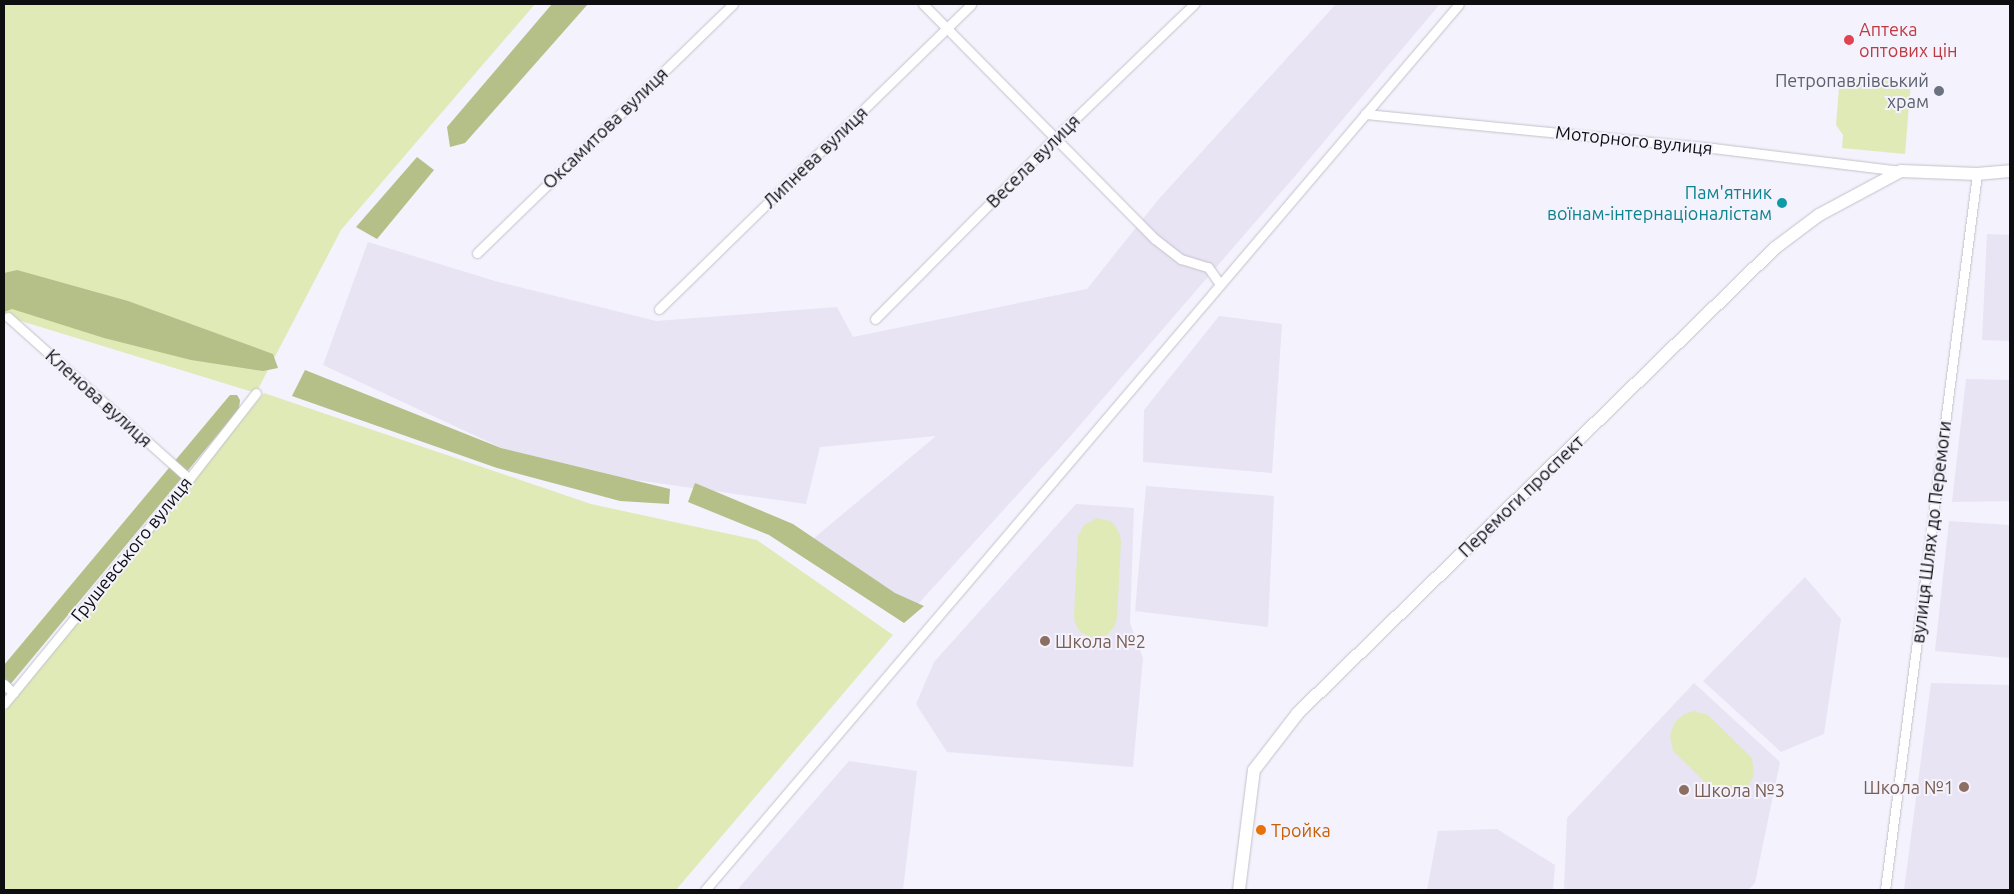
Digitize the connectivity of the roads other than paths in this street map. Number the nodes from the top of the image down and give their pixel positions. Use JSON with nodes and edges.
{"nodes":[{"id":1,"x":733,"y":4,"type":"edge"},
{"id":2,"x":923,"y":4,"type":"edge"},
{"id":3,"x":971,"y":4,"type":"edge"},
{"id":4,"x":1194,"y":4,"type":"edge"},
{"id":5,"x":1459,"y":4,"type":"edge"},
{"id":6,"x":946,"y":28,"type":"junction"},
{"id":7,"x":1365,"y":114,"type":"junction"},
{"id":8,"x":1056,"y":137,"type":"junction"},
{"id":9,"x":1901,"y":171,"type":"junction"},
{"id":10,"x":2010,"y":171,"type":"edge"},
{"id":11,"x":1978,"y":174,"type":"junction"},
{"id":12,"x":477,"y":253,"type":"dead end"},
{"id":13,"x":1219,"y":284,"type":"junction"},
{"id":14,"x":659,"y":309,"type":"dead end"},
{"id":15,"x":8,"y":317,"type":"dead end"},
{"id":16,"x":874,"y":319,"type":"dead end"},
{"id":17,"x":256,"y":393,"type":"dead end"},
{"id":18,"x":189,"y":479,"type":"junction"},
{"id":19,"x":4,"y":684,"type":"edge"},
{"id":20,"x":13,"y":693,"type":"junction"},
{"id":21,"x":4,"y":704,"type":"edge"},
{"id":22,"x":705,"y":890,"type":"edge"},
{"id":23,"x":1239,"y":890,"type":"edge"},
{"id":24,"x":1885,"y":890,"type":"edge"}],
"edges":[{"from":1,"to":12,"type":"street","name":"Оксамитова вулиця"},
{"from":2,"to":6,"type":"street"},
{"from":3,"to":6,"type":"street","name":"Липнева вулиця"},
{"from":4,"to":8,"type":"street","name":"Весела вулиця"},
{"from":5,"to":7,"type":"street"},
{"from":6,"to":8,"type":"street"},
{"from":6,"to":14,"type":"street","name":"Липнева вулиця"},
{"from":7,"to":9,"type":"street","name":"Моторного вулиця"},
{"from":7,"to":13,"type":"street"},
{"from":8,"to":13,"type":"street"},
{"from":8,"to":16,"type":"street","name":"Весела вулиця"},
{"from":9,"to":11,"type":"street"},
{"from":9,"to":23,"type":"street","name":"Перемоги проспект"},
{"from":10,"to":11,"type":"street"},
{"from":11,"to":24,"type":"street","name":"вулиця Шлях до Перемоги"},
{"from":13,"to":22,"type":"street"},
{"from":15,"to":18,"type":"street","name":"Кленова вулиця"},
{"from":17,"to":18,"type":"street","name":"Грушевського вулиця"},
{"from":18,"to":20,"type":"street","name":"Грушевського вулиця"},
{"from":19,"to":20,"type":"street"},
{"from":20,"to":21,"type":"street","name":"Грушевського вулиця"}]}
